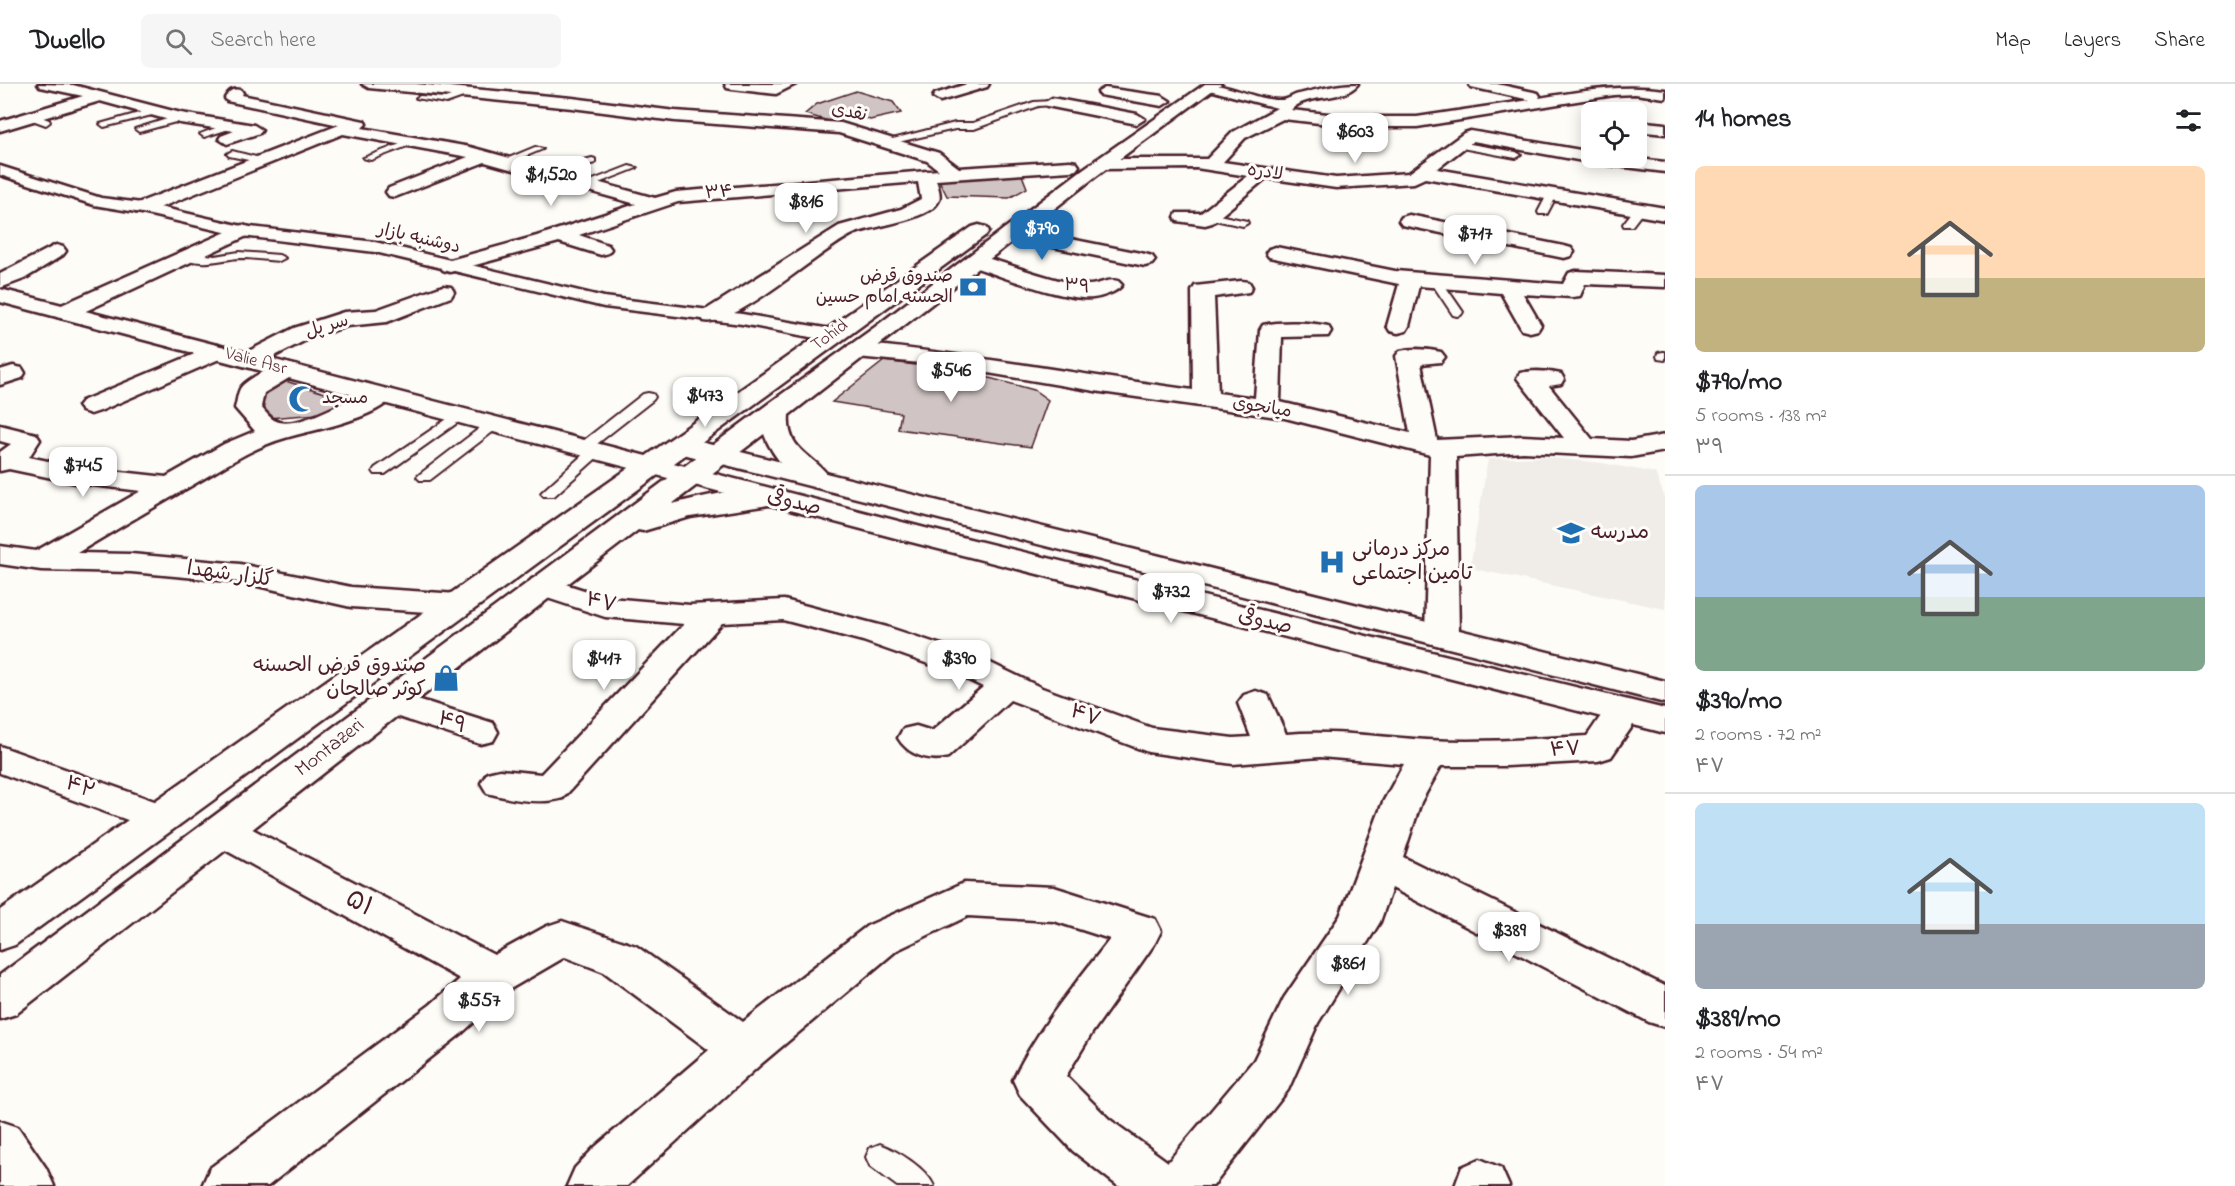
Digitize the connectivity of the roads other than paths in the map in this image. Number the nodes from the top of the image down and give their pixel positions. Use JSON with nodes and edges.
{"nodes":[{"id":1,"x":369,"y":84,"type":"edge"},
{"id":2,"x":789,"y":84,"type":"edge"},
{"id":3,"x":982,"y":84,"type":"edge"},
{"id":4,"x":1186,"y":84,"type":"edge"},
{"id":5,"x":1351,"y":84,"type":"edge"},
{"id":6,"x":1476,"y":84,"type":"edge"},
{"id":7,"x":58,"y":85,"type":"edge"},
{"id":8,"x":728,"y":85,"type":"edge"},
{"id":9,"x":1212,"y":85,"type":"edge"},
{"id":10,"x":1636,"y":87,"type":"edge"},
{"id":11,"x":1091,"y":90,"type":"dead end"},
{"id":12,"x":437,"y":91,"type":"junction"},
{"id":13,"x":588,"y":91,"type":"dead end"},
{"id":14,"x":236,"y":93,"type":"dead end"},
{"id":15,"x":464,"y":94,"type":"junction"},
{"id":16,"x":1665,"y":94,"type":"edge"},
{"id":17,"x":98,"y":96,"type":"junction"},
{"id":18,"x":940,"y":97,"type":"dead end"},
{"id":19,"x":1587,"y":97,"type":"junction"},
{"id":20,"x":415,"y":100,"type":"joint"},
{"id":21,"x":1162,"y":101,"type":"junction"},
{"id":22,"x":251,"y":102,"type":"junction"},
{"id":23,"x":561,"y":102,"type":"junction"},
{"id":24,"x":1554,"y":102,"type":"junction"},
{"id":25,"x":1052,"y":104,"type":"joint"},
{"id":26,"x":1665,"y":105,"type":"edge"},
{"id":27,"x":1284,"y":110,"type":"junction"},
{"id":28,"x":153,"y":112,"type":"junction"},
{"id":29,"x":30,"y":116,"type":"junction"},
{"id":30,"x":187,"y":119,"type":"junction"},
{"id":31,"x":46,"y":122,"type":"dead end"},
{"id":32,"x":104,"y":124,"type":"dead end"},
{"id":33,"x":356,"y":124,"type":"junction"},
{"id":34,"x":0,"y":126,"type":"edge"},
{"id":35,"x":1139,"y":127,"type":"junction"},
{"id":36,"x":1647,"y":127,"type":"edge"},
{"id":37,"x":138,"y":129,"type":"dead end"},
{"id":38,"x":1665,"y":129,"type":"edge"},
{"id":39,"x":228,"y":132,"type":"joint"},
{"id":40,"x":204,"y":134,"type":"dead end"},
{"id":41,"x":414,"y":142,"type":"junction"},
{"id":42,"x":885,"y":142,"type":"junction"},
{"id":43,"x":1459,"y":145,"type":"junction"},
{"id":44,"x":538,"y":149,"type":"dead end"},
{"id":45,"x":1581,"y":152,"type":"edge"},
{"id":46,"x":232,"y":154,"type":"dead end"},
{"id":47,"x":1516,"y":155,"type":"dead end"},
{"id":48,"x":484,"y":156,"type":"junction"},
{"id":49,"x":368,"y":158,"type":"dead end"},
{"id":50,"x":263,"y":160,"type":"junction"},
{"id":51,"x":592,"y":161,"type":"dead end"},
{"id":52,"x":504,"y":162,"type":"junction"},
{"id":53,"x":1102,"y":164,"type":"junction"},
{"id":54,"x":1647,"y":164,"type":"edge"},
{"id":55,"x":1211,"y":165,"type":"junction"},
{"id":56,"x":1070,"y":166,"type":"junction"},
{"id":57,"x":632,"y":168,"type":"dead end"},
{"id":58,"x":1665,"y":168,"type":"edge"},
{"id":59,"x":0,"y":170,"type":"edge"},
{"id":60,"x":1262,"y":172,"type":"junction"},
{"id":61,"x":1422,"y":172,"type":"junction"},
{"id":62,"x":956,"y":174,"type":"junction"},
{"id":63,"x":550,"y":176,"type":"junction"},
{"id":64,"x":925,"y":176,"type":"junction"},
{"id":65,"x":1563,"y":177,"type":"dead end"},
{"id":66,"x":1457,"y":179,"type":"junction"},
{"id":67,"x":585,"y":185,"type":"junction"},
{"id":68,"x":395,"y":192,"type":"dead end"},
{"id":69,"x":1441,"y":193,"type":"dead end"},
{"id":70,"x":1552,"y":195,"type":"junction"},
{"id":71,"x":654,"y":203,"type":"junction"},
{"id":72,"x":1013,"y":207,"type":"dead end"},
{"id":73,"x":1425,"y":207,"type":"dead end"},
{"id":74,"x":142,"y":208,"type":"junction"},
{"id":75,"x":1640,"y":209,"type":"junction"},
{"id":76,"x":1543,"y":212,"type":"dead end"},
{"id":77,"x":1665,"y":214,"type":"edge"},
{"id":78,"x":1209,"y":216,"type":"junction"},
{"id":79,"x":1184,"y":217,"type":"dead end"},
{"id":80,"x":994,"y":220,"type":"dead end"},
{"id":81,"x":535,"y":223,"type":"dead end"},
{"id":82,"x":1243,"y":223,"type":"dead end"},
{"id":83,"x":1628,"y":224,"type":"dead end"},
{"id":84,"x":242,"y":231,"type":"junction"},
{"id":85,"x":564,"y":233,"type":"junction"},
{"id":86,"x":1011,"y":233,"type":"junction"},
{"id":87,"x":601,"y":249,"type":"dead end"},
{"id":88,"x":56,"y":250,"type":"dead end"},
{"id":89,"x":1564,"y":252,"type":"dead end"},
{"id":90,"x":1276,"y":253,"type":"dead end"},
{"id":91,"x":188,"y":256,"type":"junction"},
{"id":92,"x":279,"y":258,"type":"dead end"},
{"id":93,"x":1145,"y":260,"type":"dead end"},
{"id":94,"x":975,"y":261,"type":"junction"},
{"id":95,"x":450,"y":266,"type":"junction"},
{"id":96,"x":1411,"y":279,"type":"junction"},
{"id":97,"x":1665,"y":281,"type":"edge"},
{"id":98,"x":0,"y":282,"type":"edge"},
{"id":99,"x":1437,"y":282,"type":"junction"},
{"id":100,"x":1111,"y":285,"type":"dead end"},
{"id":101,"x":1241,"y":286,"type":"dead end"},
{"id":102,"x":1508,"y":287,"type":"junction"},
{"id":103,"x":443,"y":292,"type":"dead end"},
{"id":104,"x":0,"y":295,"type":"edge"},
{"id":105,"x":65,"y":312,"type":"junction"},
{"id":106,"x":1457,"y":312,"type":"dead end"},
{"id":107,"x":712,"y":316,"type":"junction"},
{"id":108,"x":1530,"y":325,"type":"dead end"},
{"id":109,"x":1398,"y":326,"type":"dead end"},
{"id":110,"x":1320,"y":331,"type":"dead end"},
{"id":111,"x":831,"y":335,"type":"junction"},
{"id":112,"x":857,"y":350,"type":"junction"},
{"id":113,"x":216,"y":352,"type":"junction"},
{"id":114,"x":1433,"y":357,"type":"dead end"},
{"id":115,"x":249,"y":360,"type":"junction"},
{"id":116,"x":285,"y":370,"type":"junction"},
{"id":117,"x":1552,"y":379,"type":"dead end"},
{"id":118,"x":382,"y":395,"type":"junction"},
{"id":119,"x":648,"y":397,"type":"dead end"},
{"id":120,"x":1206,"y":400,"type":"junction"},
{"id":121,"x":91,"y":406,"type":"dead end"},
{"id":122,"x":1267,"y":408,"type":"junction"},
{"id":123,"x":777,"y":409,"type":"junction"},
{"id":124,"x":459,"y":415,"type":"junction"},
{"id":125,"x":494,"y":424,"type":"junction"},
{"id":126,"x":278,"y":431,"type":"junction"},
{"id":127,"x":0,"y":433,"type":"edge"},
{"id":128,"x":1665,"y":443,"type":"edge"},
{"id":129,"x":1584,"y":446,"type":"junction"},
{"id":130,"x":1434,"y":448,"type":"junction"},
{"id":131,"x":590,"y":449,"type":"junction"},
{"id":132,"x":719,"y":454,"type":"junction"},
{"id":133,"x":686,"y":460,"type":"junction"},
{"id":134,"x":3,"y":462,"type":"edge"},
{"id":135,"x":651,"y":466,"type":"junction"},
{"id":136,"x":380,"y":471,"type":"dead end"},
{"id":137,"x":425,"y":477,"type":"dead end"},
{"id":138,"x":817,"y":479,"type":"junction"},
{"id":139,"x":169,"y":486,"type":"junction"},
{"id":140,"x":549,"y":493,"type":"dead end"},
{"id":141,"x":772,"y":497,"type":"junction"},
{"id":142,"x":994,"y":524,"type":"junction"},
{"id":143,"x":613,"y":534,"type":"junction"},
{"id":144,"x":974,"y":549,"type":"junction"},
{"id":145,"x":0,"y":555,"type":"edge"},
{"id":146,"x":41,"y":561,"type":"junction"},
{"id":147,"x":543,"y":586,"type":"junction"},
{"id":148,"x":458,"y":604,"type":"junction"},
{"id":149,"x":713,"y":613,"type":"junction"},
{"id":150,"x":1442,"y":636,"type":"junction"},
{"id":151,"x":1006,"y":685,"type":"junction"},
{"id":152,"x":1665,"y":692,"type":"edge"},
{"id":153,"x":389,"y":702,"type":"junction"},
{"id":154,"x":1256,"y":703,"type":"dead end"},
{"id":155,"x":1624,"y":712,"type":"junction"},
{"id":156,"x":1665,"y":722,"type":"edge"},
{"id":157,"x":480,"y":732,"type":"dead end"},
{"id":158,"x":916,"y":738,"type":"dead end"},
{"id":159,"x":1273,"y":748,"type":"junction"},
{"id":160,"x":1429,"y":753,"type":"junction"},
{"id":161,"x":0,"y":759,"type":"edge"},
{"id":162,"x":500,"y":783,"type":"dead end"},
{"id":163,"x":160,"y":818,"type":"junction"},
{"id":164,"x":224,"y":831,"type":"junction"},
{"id":165,"x":1381,"y":864,"type":"junction"},
{"id":166,"x":0,"y":933,"type":"edge"},
{"id":167,"x":494,"y":976,"type":"junction"},
{"id":168,"x":0,"y":1000,"type":"edge"},
{"id":169,"x":1665,"y":1008,"type":"edge"},
{"id":170,"x":744,"y":1049,"type":"junction"},
{"id":171,"x":0,"y":1144,"type":"edge"},
{"id":172,"x":880,"y":1157,"type":"dead end"},
{"id":173,"x":28,"y":1186,"type":"edge"},
{"id":174,"x":228,"y":1186,"type":"edge"},
{"id":175,"x":593,"y":1186,"type":"edge"},
{"id":176,"x":920,"y":1186,"type":"edge"},
{"id":177,"x":1159,"y":1186,"type":"edge"},
{"id":178,"x":1181,"y":1186,"type":"edge"}],
"edges":[{"from":1,"to":12,"type":"street","name":"نقدی"},
{"from":2,"to":8,"type":"street"},
{"from":3,"to":18,"type":"street"},
{"from":4,"to":21,"type":"street","name":"Tohid"},
{"from":5,"to":27,"type":"street"},
{"from":6,"to":24,"type":"street"},
{"from":7,"to":17,"type":"street"},
{"from":9,"to":27,"type":"street"},
{"from":9,"to":35,"type":"street","name":"Tohid"},
{"from":10,"to":16,"type":"street"},
{"from":10,"to":19,"type":"street"},
{"from":11,"to":21,"type":"street"},
{"from":12,"to":15,"type":"street","name":"نقدی"},
{"from":12,"to":20,"type":"street"},
{"from":13,"to":23,"type":"street"},
{"from":14,"to":22,"type":"street"},
{"from":15,"to":20,"type":"lane"},
{"from":15,"to":23,"type":"street","name":"نقدی"},
{"from":17,"to":28,"type":"street"},
{"from":17,"to":29,"type":"street"},
{"from":19,"to":24,"type":"street"},
{"from":19,"to":26,"type":"street"},
{"from":21,"to":35,"type":"street","name":"Tohid"},
{"from":22,"to":30,"type":"street"},
{"from":22,"to":33,"type":"street"},
{"from":23,"to":42,"type":"street","name":"نقدی"},
{"from":24,"to":27,"type":"street"},
{"from":25,"to":35,"type":"street"},
{"from":25,"to":42,"type":"lane"},
{"from":27,"to":55,"type":"street"},
{"from":28,"to":30,"type":"street"},
{"from":28,"to":32,"type":"lane"},
{"from":29,"to":31,"type":"lane"},
{"from":29,"to":34,"type":"street"},
{"from":30,"to":37,"type":"lane"},
{"from":30,"to":39,"type":"street"},
{"from":33,"to":41,"type":"street"},
{"from":33,"to":50,"type":"street"},
{"from":35,"to":53,"type":"street","name":"Tohid"},
{"from":35,"to":56,"type":"street","name":"Tohid"},
{"from":36,"to":38,"type":"street"},
{"from":39,"to":40,"type":"lane"},
{"from":41,"to":48,"type":"street"},
{"from":41,"to":49,"type":"lane"},
{"from":42,"to":62,"type":"street","name":"نقدی"},
{"from":43,"to":45,"type":"street","name":"لادره"},
{"from":43,"to":47,"type":"lane"},
{"from":43,"to":61,"type":"street","name":"لادره"},
{"from":44,"to":52,"type":"lane"},
{"from":46,"to":50,"type":"lane"},
{"from":48,"to":52,"type":"street"},
{"from":48,"to":68,"type":"street"},
{"from":50,"to":74,"type":"street"},
{"from":51,"to":63,"type":"lane"},
{"from":52,"to":63,"type":"street"},
{"from":53,"to":55,"type":"street","name":"لادره"},
{"from":53,"to":86,"type":"street","name":"Tohid"},
{"from":54,"to":58,"type":"street","name":"لادره"},
{"from":55,"to":60,"type":"street","name":"لادره"},
{"from":56,"to":62,"type":"street","name":"۳۴"},
{"from":56,"to":72,"type":"street","name":"Tohid"},
{"from":57,"to":67,"type":"lane"},
{"from":59,"to":74,"type":"street","name":"دوشنبه بازار"},
{"from":60,"to":61,"type":"street","name":"لادره"},
{"from":60,"to":78,"type":"street"},
{"from":61,"to":66,"type":"street"},
{"from":62,"to":64,"type":"street","name":"۳۴"},
{"from":63,"to":67,"type":"street"},
{"from":64,"to":71,"type":"street","name":"۳۴"},
{"from":64,"to":107,"type":"street"},
{"from":65,"to":70,"type":"street"},
{"from":66,"to":69,"type":"street"},
{"from":66,"to":70,"type":"street"},
{"from":67,"to":71,"type":"street"},
{"from":70,"to":75,"type":"street"},
{"from":70,"to":76,"type":"lane"},
{"from":71,"to":85,"type":"street","name":"۳۴"},
{"from":73,"to":89,"type":"street"},
{"from":74,"to":84,"type":"street","name":"دوشنبه بازار"},
{"from":75,"to":77,"type":"street"},
{"from":75,"to":83,"type":"lane"},
{"from":78,"to":79,"type":"street"},
{"from":78,"to":82,"type":"lane"},
{"from":80,"to":111,"type":"street","name":"Tohid"},
{"from":81,"to":85,"type":"street"},
{"from":84,"to":91,"type":"street"},
{"from":84,"to":95,"type":"street","name":"دوشنبه بازار"},
{"from":85,"to":87,"type":"street"},
{"from":85,"to":95,"type":"street","name":"۳۴"},
{"from":86,"to":93,"type":"street"},
{"from":86,"to":94,"type":"street","name":"Tohid"},
{"from":88,"to":98,"type":"street"},
{"from":90,"to":96,"type":"street"},
{"from":91,"to":92,"type":"lane"},
{"from":91,"to":105,"type":"street"},
{"from":94,"to":100,"type":"street","name":"۳۹"},
{"from":94,"to":112,"type":"street","name":"Tohid"},
{"from":95,"to":107,"type":"street","name":"دوشنبه بازار"},
{"from":96,"to":99,"type":"street"},
{"from":96,"to":109,"type":"street"},
{"from":97,"to":102,"type":"street"},
{"from":99,"to":102,"type":"street"},
{"from":99,"to":106,"type":"lane"},
{"from":101,"to":120,"type":"street"},
{"from":102,"to":108,"type":"street"},
{"from":103,"to":115,"type":"street","name":"سر پل"},
{"from":104,"to":105,"type":"street","name":"Valie Asr"},
{"from":105,"to":113,"type":"street","name":"Valie Asr"},
{"from":107,"to":111,"type":"street","name":"دوشنبه بازار"},
{"from":110,"to":122,"type":"street"},
{"from":111,"to":133,"type":"street","name":"Tohid"},
{"from":112,"to":120,"type":"street","name":"میانجوی"},
{"from":112,"to":123,"type":"street","name":"Tohid"},
{"from":113,"to":115,"type":"street","name":"Valie Asr"},
{"from":113,"to":121,"type":"street"},
{"from":114,"to":130,"type":"street"},
{"from":115,"to":116,"type":"street","name":"Valie Asr"},
{"from":116,"to":118,"type":"street","name":"Valie Asr"},
{"from":116,"to":126,"type":"street"},
{"from":117,"to":129,"type":"street"},
{"from":118,"to":124,"type":"street","name":"Valie Asr"},
{"from":118,"to":126,"type":"street"},
{"from":119,"to":131,"type":"lane"},
{"from":120,"to":122,"type":"street","name":"میانجوی"},
{"from":122,"to":130,"type":"street","name":"میانجوی"},
{"from":123,"to":132,"type":"street","name":"Tohid"},
{"from":123,"to":138,"type":"street"},
{"from":124,"to":125,"type":"street","name":"Valie Asr"},
{"from":124,"to":136,"type":"lane"},
{"from":125,"to":131,"type":"street","name":"Valie Asr"},
{"from":125,"to":137,"type":"lane"},
{"from":126,"to":139,"type":"street"},
{"from":127,"to":134,"type":"street"},
{"from":128,"to":129,"type":"street","name":"میانجوی"},
{"from":129,"to":130,"type":"street","name":"میانجوی"},
{"from":130,"to":150,"type":"street"},
{"from":131,"to":135,"type":"street","name":"Valie Asr"},
{"from":131,"to":140,"type":"lane"},
{"from":132,"to":133,"type":"street","name":"صدوقی"},
{"from":132,"to":138,"type":"street","name":"صدوقی"},
{"from":133,"to":135,"type":"street","name":"Valie Asr"},
{"from":133,"to":141,"type":"street","name":"صدوقی"},
{"from":133,"to":143,"type":"street","name":"Montazeri"},
{"from":134,"to":139,"type":"street"},
{"from":135,"to":148,"type":"street","name":"Montazeri"},
{"from":138,"to":142,"type":"street","name":"صدوقی"},
{"from":139,"to":146,"type":"street"},
{"from":141,"to":143,"type":"street"},
{"from":141,"to":144,"type":"street","name":"صدوقی"},
{"from":142,"to":144,"type":"street"},
{"from":142,"to":150,"type":"street","name":"صدوقی"},
{"from":143,"to":147,"type":"street","name":"Montazeri"},
{"from":144,"to":155,"type":"street","name":"صدوقی"},
{"from":145,"to":146,"type":"street","name":"گلزار شهدا"},
{"from":146,"to":148,"type":"street","name":"گلزار شهدا"},
{"from":147,"to":149,"type":"street","name":"۴۷"},
{"from":147,"to":153,"type":"street","name":"Montazeri"},
{"from":148,"to":163,"type":"street","name":"Montazeri"},
{"from":149,"to":151,"type":"street","name":"۴۷"},
{"from":149,"to":162,"type":"street"},
{"from":150,"to":152,"type":"street","name":"صدوقی"},
{"from":151,"to":158,"type":"street"},
{"from":151,"to":159,"type":"street","name":"۴۷"},
{"from":153,"to":157,"type":"street","name":"۴۹"},
{"from":153,"to":164,"type":"street","name":"Montazeri"},
{"from":154,"to":159,"type":"street"},
{"from":155,"to":156,"type":"street","name":"صدوقی"},
{"from":155,"to":160,"type":"street","name":"۴۷"},
{"from":159,"to":160,"type":"street","name":"۴۷"},
{"from":160,"to":165,"type":"street"},
{"from":161,"to":163,"type":"street","name":"۴۲"},
{"from":163,"to":166,"type":"street","name":"Montazeri"},
{"from":164,"to":167,"type":"street","name":"۵۱"},
{"from":164,"to":168,"type":"street","name":"Montazeri"},
{"from":165,"to":169,"type":"street"},
{"from":165,"to":178,"type":"street"},
{"from":167,"to":170,"type":"street"},
{"from":167,"to":174,"type":"street"},
{"from":170,"to":175,"type":"street"},
{"from":170,"to":177,"type":"street"},
{"from":171,"to":173,"type":"street"},
{"from":172,"to":176,"type":"lane"}]}
